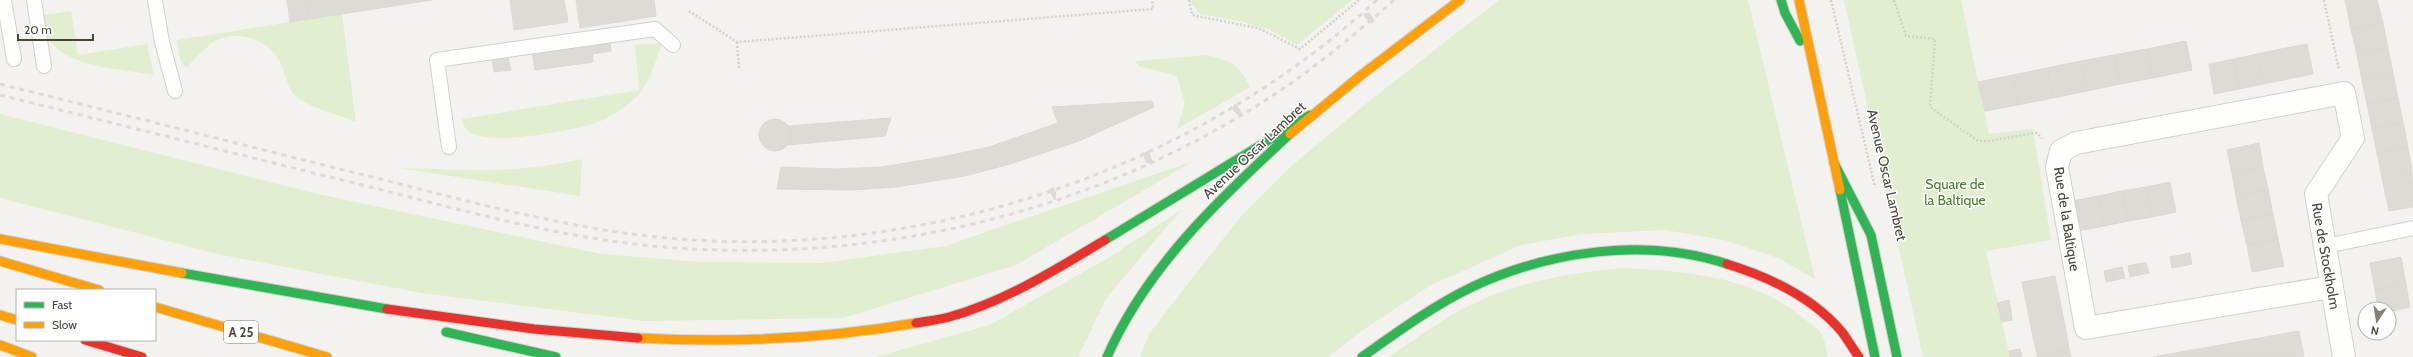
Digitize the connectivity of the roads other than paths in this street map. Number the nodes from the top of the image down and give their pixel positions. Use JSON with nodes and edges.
{"nodes":[{"id":1,"x":4,"y":0,"type":"edge"},
{"id":2,"x":34,"y":0,"type":"edge"},
{"id":3,"x":155,"y":0,"type":"edge"},
{"id":4,"x":1460,"y":0,"type":"edge"},
{"id":5,"x":1781,"y":0,"type":"edge"},
{"id":6,"x":1798,"y":0,"type":"edge"},
{"id":7,"x":674,"y":45,"type":"dead end"},
{"id":8,"x":14,"y":59,"type":"dead end"},
{"id":9,"x":1811,"y":59,"type":"junction"},
{"id":10,"x":44,"y":66,"type":"dead end"},
{"id":11,"x":175,"y":91,"type":"dead end"},
{"id":12,"x":2344,"y":94,"type":"joint"},
{"id":13,"x":1310,"y":115,"type":"junction"},
{"id":14,"x":449,"y":147,"type":"dead end"},
{"id":15,"x":1834,"y":163,"type":"junction"},
{"id":16,"x":2413,"y":228,"type":"edge"},
{"id":17,"x":0,"y":239,"type":"edge"},
{"id":18,"x":2326,"y":246,"type":"junction"},
{"id":19,"x":0,"y":261,"type":"edge"},
{"id":20,"x":191,"y":276,"type":"junction"},
{"id":21,"x":2331,"y":287,"type":"junction"},
{"id":22,"x":96,"y":289,"type":"edge"},
{"id":23,"x":156,"y":306,"type":"edge"},
{"id":24,"x":349,"y":312,"type":"dead end"},
{"id":25,"x":0,"y":315,"type":"edge"},
{"id":26,"x":16,"y":320,"type":"edge"},
{"id":27,"x":439,"y":331,"type":"dead end"},
{"id":28,"x":88,"y":341,"type":"edge"},
{"id":29,"x":841,"y":343,"type":"dead end"},
{"id":30,"x":0,"y":345,"type":"edge"},
{"id":31,"x":724,"y":350,"type":"dead end"},
{"id":32,"x":32,"y":357,"type":"edge"},
{"id":33,"x":142,"y":357,"type":"edge"},
{"id":34,"x":326,"y":357,"type":"edge"},
{"id":35,"x":556,"y":357,"type":"edge"},
{"id":36,"x":1107,"y":357,"type":"edge"},
{"id":37,"x":1362,"y":357,"type":"edge"},
{"id":38,"x":1858,"y":357,"type":"edge"},
{"id":39,"x":1874,"y":357,"type":"edge"},
{"id":40,"x":1897,"y":357,"type":"edge"},
{"id":41,"x":2344,"y":357,"type":"edge"}],
"edges":[{"from":1,"to":8,"type":"lane"},
{"from":2,"to":10,"type":"lane"},
{"from":3,"to":11,"type":"lane"},
{"from":4,"to":13,"type":"main road","name":"Avenue Oscar Lambret"},
{"from":5,"to":9,"type":"main road"},
{"from":6,"to":9,"type":"main road"},
{"from":7,"to":14,"type":"lane"},
{"from":9,"to":15,"type":"main road"},
{"from":12,"to":18,"type":"street","name":"Rue de Stockholm"},
{"from":12,"to":21,"type":"street","name":"Rue de la Baltique"},
{"from":13,"to":29,"type":"main road"},
{"from":13,"to":36,"type":"main road","name":"Avenue Oscar Lambret"},
{"from":15,"to":39,"type":"main road"},
{"from":15,"to":40,"type":"main road"},
{"from":16,"to":18,"type":"lane"},
{"from":17,"to":20,"type":"main road"},
{"from":18,"to":21,"type":"street","name":"Rue de Stockholm"},
{"from":19,"to":22,"type":"main road"},
{"from":20,"to":24,"type":"main road"},
{"from":20,"to":31,"type":"main road"},
{"from":21,"to":41,"type":"street","name":"Rue de Stockholm"},
{"from":23,"to":34,"type":"main road","number":"A 25"},
{"from":25,"to":26,"type":"main road"},
{"from":27,"to":35,"type":"main road"},
{"from":28,"to":33,"type":"main road"},
{"from":30,"to":32,"type":"main road"},
{"from":37,"to":38,"type":"main road"}]}
